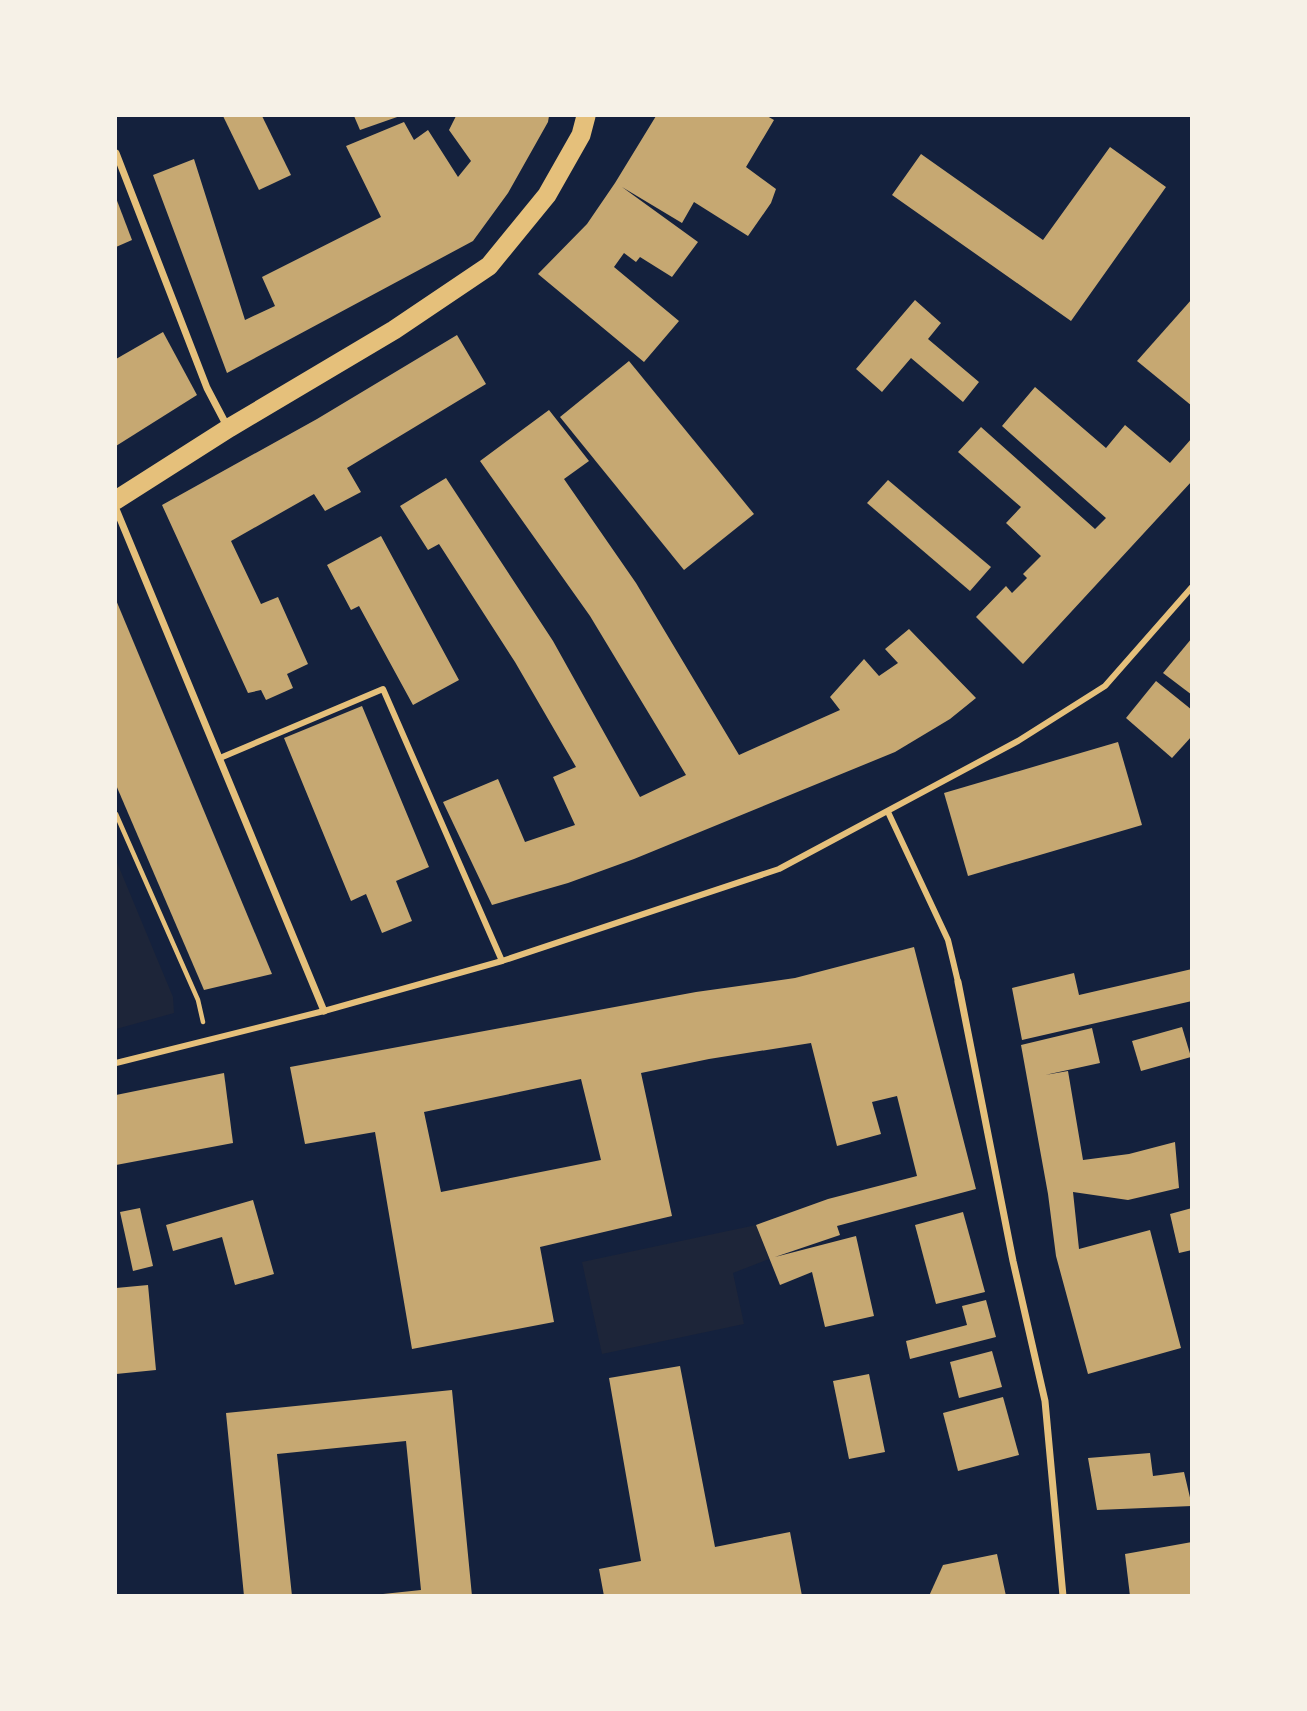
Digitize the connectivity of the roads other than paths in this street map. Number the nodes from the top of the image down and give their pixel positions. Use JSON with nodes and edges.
{"nodes":[{"id":1,"x":586,"y":116,"type":"edge"},
{"id":2,"x":116,"y":153,"type":"edge"},
{"id":3,"x":229,"y":428,"type":"junction"},
{"id":4,"x":116,"y":500,"type":"edge"},
{"id":5,"x":116,"y":509,"type":"edge"},
{"id":6,"x":1192,"y":587,"type":"edge"},
{"id":7,"x":219,"y":758,"type":"junction"},
{"id":8,"x":888,"y":812,"type":"junction"},
{"id":9,"x":502,"y":961,"type":"junction"},
{"id":10,"x":958,"y":982,"type":"joint"},
{"id":11,"x":324,"y":1011,"type":"junction"},
{"id":12,"x":116,"y":1063,"type":"edge"},
{"id":13,"x":1063,"y":1595,"type":"edge"}],
"edges":[{"from":1,"to":3,"type":"highway"},
{"from":2,"to":3,"type":"street"},
{"from":3,"to":4,"type":"highway"},
{"from":5,"to":7,"type":"street"},
{"from":6,"to":8,"type":"street"},
{"from":7,"to":9,"type":"street"},
{"from":7,"to":11,"type":"street"},
{"from":8,"to":9,"type":"street"},
{"from":8,"to":10,"type":"street"},
{"from":9,"to":11,"type":"street"},
{"from":10,"to":13,"type":"street"},
{"from":11,"to":12,"type":"street"}]}
